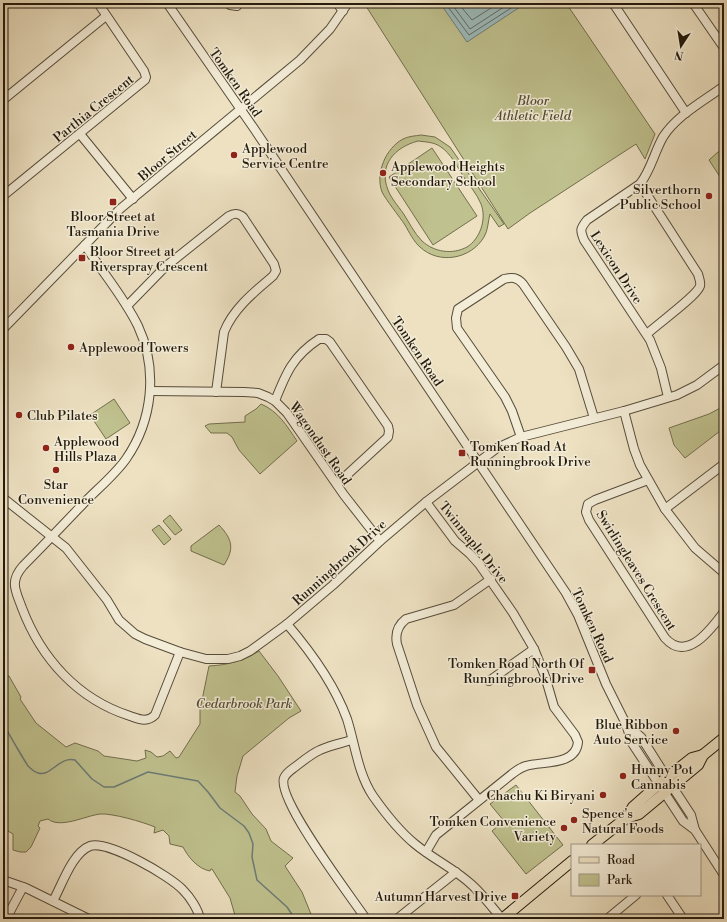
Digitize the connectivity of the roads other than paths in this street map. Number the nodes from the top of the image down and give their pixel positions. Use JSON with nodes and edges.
{"nodes":[{"id":1,"x":6,"y":3,"type":"edge"},
{"id":2,"x":98,"y":3,"type":"edge"},
{"id":3,"x":167,"y":3,"type":"edge"},
{"id":4,"x":228,"y":3,"type":"edge"},
{"id":5,"x":336,"y":3,"type":"edge"},
{"id":6,"x":348,"y":3,"type":"edge"},
{"id":7,"x":613,"y":3,"type":"edge"},
{"id":8,"x":693,"y":3,"type":"edge"},
{"id":9,"x":3,"y":6,"type":"edge"},
{"id":10,"x":237,"y":6,"type":"dead end"},
{"id":11,"x":343,"y":11,"type":"junction"},
{"id":12,"x":106,"y":16,"type":"junction"},
{"id":13,"x":724,"y":48,"type":"edge"},
{"id":14,"x":724,"y":86,"type":"edge"},
{"id":15,"x":3,"y":100,"type":"edge"},
{"id":16,"x":240,"y":110,"type":"junction"},
{"id":17,"x":686,"y":113,"type":"junction"},
{"id":18,"x":80,"y":134,"type":"junction"},
{"id":19,"x":640,"y":184,"type":"junction"},
{"id":20,"x":3,"y":196,"type":"edge"},
{"id":21,"x":133,"y":199,"type":"junction"},
{"id":22,"x":85,"y":245,"type":"junction"},
{"id":23,"x":127,"y":306,"type":"junction"},
{"id":24,"x":3,"y":329,"type":"edge"},
{"id":25,"x":647,"y":334,"type":"junction"},
{"id":26,"x":724,"y":365,"type":"edge"},
{"id":27,"x":151,"y":391,"type":"junction"},
{"id":28,"x":216,"y":392,"type":"junction"},
{"id":29,"x":668,"y":398,"type":"junction"},
{"id":30,"x":275,"y":401,"type":"junction"},
{"id":31,"x":624,"y":411,"type":"junction"},
{"id":32,"x":594,"y":418,"type":"junction"},
{"id":33,"x":521,"y":437,"type":"junction"},
{"id":34,"x":478,"y":462,"type":"junction"},
{"id":35,"x":724,"y":464,"type":"edge"},
{"id":36,"x":648,"y":480,"type":"junction"},
{"id":37,"x":337,"y":484,"type":"junction"},
{"id":38,"x":3,"y":498,"type":"edge"},
{"id":39,"x":426,"y":502,"type":"junction"},
{"id":40,"x":665,"y":510,"type":"junction"},
{"id":41,"x":52,"y":537,"type":"junction"},
{"id":42,"x":380,"y":541,"type":"junction"},
{"id":43,"x":722,"y":568,"type":"edge"},
{"id":44,"x":491,"y":579,"type":"junction"},
{"id":45,"x":724,"y":612,"type":"edge"},
{"id":46,"x":287,"y":624,"type":"junction"},
{"id":47,"x":534,"y":649,"type":"junction"},
{"id":48,"x":180,"y":652,"type":"junction"},
{"id":49,"x":490,"y":681,"type":"dead end"},
{"id":50,"x":626,"y":724,"type":"junction"},
{"id":51,"x":724,"y":738,"type":"edge"},
{"id":52,"x":352,"y":740,"type":"junction"},
{"id":53,"x":670,"y":782,"type":"junction"},
{"id":54,"x":662,"y":788,"type":"junction"},
{"id":55,"x":479,"y":800,"type":"junction"},
{"id":56,"x":694,"y":830,"type":"junction"},
{"id":57,"x":593,"y":844,"type":"edge"},
{"id":58,"x":426,"y":852,"type":"junction"},
{"id":59,"x":571,"y":862,"type":"edge"},
{"id":60,"x":456,"y":872,"type":"junction"},
{"id":61,"x":724,"y":875,"type":"edge"},
{"id":62,"x":3,"y":880,"type":"edge"},
{"id":63,"x":23,"y":887,"type":"junction"},
{"id":64,"x":635,"y":896,"type":"edge"},
{"id":65,"x":668,"y":896,"type":"edge"},
{"id":66,"x":54,"y":901,"type":"junction"},
{"id":67,"x":6,"y":919,"type":"edge"},
{"id":68,"x":89,"y":919,"type":"edge"},
{"id":69,"x":200,"y":919,"type":"edge"},
{"id":70,"x":366,"y":919,"type":"edge"},
{"id":71,"x":397,"y":919,"type":"edge"},
{"id":72,"x":502,"y":919,"type":"edge"},
{"id":73,"x":607,"y":919,"type":"edge"},
{"id":74,"x":683,"y":919,"type":"edge"}],
"edges":[{"from":1,"to":9,"type":"street"},
{"from":2,"to":12,"type":"street","name":"Parthia Crescent"},
{"from":3,"to":16,"type":"street","name":"Tomken Road"},
{"from":4,"to":10,"type":"street"},
{"from":5,"to":11,"type":"street"},
{"from":6,"to":11,"type":"street","name":"Bloor Street"},
{"from":7,"to":17,"type":"street"},
{"from":8,"to":13,"type":"street"},
{"from":11,"to":16,"type":"street","name":"Bloor Street"},
{"from":12,"to":15,"type":"street"},
{"from":12,"to":18,"type":"street","name":"Parthia Crescent"},
{"from":14,"to":17,"type":"street","name":"Lexicon Drive"},
{"from":16,"to":21,"type":"street","name":"Bloor Street"},
{"from":16,"to":34,"type":"street","name":"Tomken Road"},
{"from":17,"to":19,"type":"street","name":"Lexicon Drive"},
{"from":18,"to":20,"type":"street","name":"Parthia Crescent"},
{"from":18,"to":21,"type":"street"},
{"from":19,"to":25,"type":"street"},
{"from":19,"to":25,"type":"street","name":"Lexicon Drive"},
{"from":21,"to":22,"type":"street","name":"Bloor Street"},
{"from":22,"to":23,"type":"street"},
{"from":22,"to":24,"type":"street","name":"Bloor Street"},
{"from":23,"to":27,"type":"street"},
{"from":23,"to":28,"type":"street"},
{"from":25,"to":29,"type":"street","name":"Lexicon Drive"},
{"from":26,"to":29,"type":"street","name":"Runningbrook Drive"},
{"from":27,"to":28,"type":"street","name":"Wagondust Road"},
{"from":27,"to":41,"type":"street"},
{"from":28,"to":30,"type":"street","name":"Wagondust Road"},
{"from":29,"to":31,"type":"street","name":"Runningbrook Drive"},
{"from":30,"to":37,"type":"street","name":"Wagondust Road"},
{"from":30,"to":37,"type":"street"},
{"from":31,"to":32,"type":"street","name":"Runningbrook Drive"},
{"from":31,"to":36,"type":"street"},
{"from":32,"to":33,"type":"street","name":"Runningbrook Drive"},
{"from":32,"to":33,"type":"street"},
{"from":33,"to":34,"type":"street","name":"Runningbrook Drive"},
{"from":34,"to":39,"type":"street","name":"Runningbrook Drive"},
{"from":34,"to":50,"type":"street","name":"Tomken Road"},
{"from":35,"to":40,"type":"street"},
{"from":36,"to":40,"type":"street"},
{"from":36,"to":45,"type":"street","name":"Swirlingleaves Crescent"},
{"from":37,"to":42,"type":"street","name":"Wagondust Road"},
{"from":38,"to":41,"type":"street","name":"Runningbrook Drive"},
{"from":39,"to":42,"type":"street","name":"Runningbrook Drive"},
{"from":39,"to":44,"type":"street","name":"Twinmaple Drive"},
{"from":40,"to":43,"type":"street"},
{"from":41,"to":48,"type":"street","name":"Runningbrook Drive"},
{"from":41,"to":48,"type":"street"},
{"from":42,"to":46,"type":"street","name":"Runningbrook Drive"},
{"from":44,"to":47,"type":"street","name":"Twinmaple Drive"},
{"from":44,"to":55,"type":"street"},
{"from":46,"to":48,"type":"street","name":"Runningbrook Drive"},
{"from":46,"to":52,"type":"street"},
{"from":47,"to":49,"type":"street"},
{"from":47,"to":55,"type":"street","name":"Twinmaple Drive"},
{"from":50,"to":53,"type":"street","name":"Tomken Road"},
{"from":50,"to":54,"type":"street","name":"Tomken Road"},
{"from":51,"to":53,"type":"main road"},
{"from":52,"to":58,"type":"street"},
{"from":52,"to":70,"type":"street"},
{"from":53,"to":54,"type":"main road"},
{"from":53,"to":56,"type":"street","name":"Tomken Road"},
{"from":54,"to":56,"type":"street","name":"Tomken Road"},
{"from":54,"to":57,"type":"main road"},
{"from":55,"to":58,"type":"street","name":"Twinmaple Drive"},
{"from":56,"to":61,"type":"street","name":"Tomken Road"},
{"from":58,"to":60,"type":"street"},
{"from":59,"to":72,"type":"main road"},
{"from":60,"to":71,"type":"street"},
{"from":60,"to":72,"type":"street"},
{"from":62,"to":63,"type":"street"},
{"from":63,"to":66,"type":"street"},
{"from":63,"to":67,"type":"street"},
{"from":64,"to":73,"type":"street"},
{"from":65,"to":74,"type":"street"},
{"from":66,"to":68,"type":"street"},
{"from":66,"to":69,"type":"street"}]}
